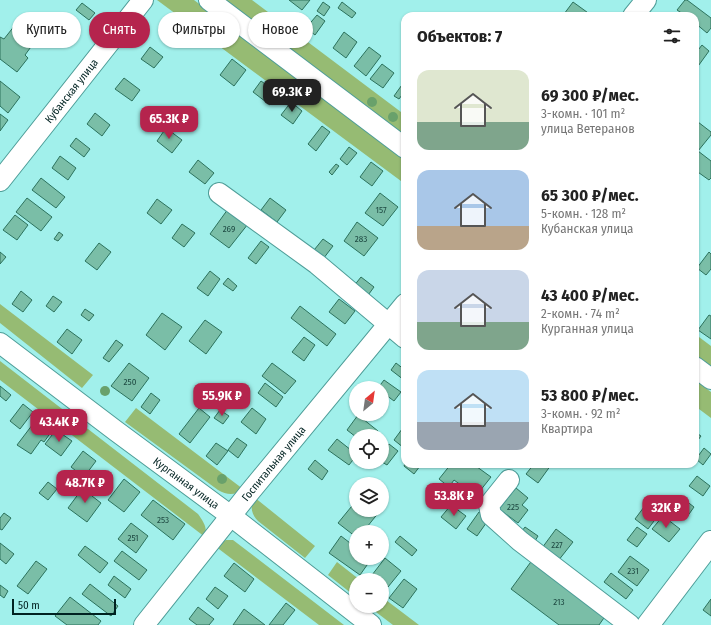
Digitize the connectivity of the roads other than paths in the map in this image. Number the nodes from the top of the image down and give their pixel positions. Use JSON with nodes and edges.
{"nodes":[{"id":1,"x":143,"y":0,"type":"edge"},
{"id":2,"x":209,"y":0,"type":"edge"},
{"id":3,"x":646,"y":0,"type":"edge"},
{"id":4,"x":636,"y":12,"type":"edge"},
{"id":5,"x":401,"y":145,"type":"edge"},
{"id":6,"x":0,"y":181,"type":"edge"},
{"id":7,"x":219,"y":193,"type":"dead end"},
{"id":8,"x":401,"y":309,"type":"edge"},
{"id":9,"x":388,"y":325,"type":"junction"},
{"id":10,"x":401,"y":335,"type":"edge"},
{"id":11,"x":0,"y":343,"type":"edge"},
{"id":12,"x":699,"y":371,"type":"edge"},
{"id":13,"x":711,"y":379,"type":"edge"},
{"id":14,"x":509,"y":480,"type":"dead end"},
{"id":15,"x":231,"y":516,"type":"junction"},
{"id":16,"x":711,"y":542,"type":"edge"},
{"id":17,"x":144,"y":625,"type":"edge"},
{"id":18,"x":371,"y":625,"type":"edge"},
{"id":19,"x":630,"y":625,"type":"edge"},
{"id":20,"x":648,"y":625,"type":"edge"}],
"edges":[{"from":1,"to":6,"type":"street","name":"Кубанская улица"},
{"from":2,"to":5,"type":"street"},
{"from":3,"to":4,"type":"street"},
{"from":7,"to":9,"type":"street"},
{"from":8,"to":9,"type":"street","name":"Госпитальная улица"},
{"from":9,"to":10,"type":"street"},
{"from":9,"to":15,"type":"street","name":"Госпитальная улица"},
{"from":11,"to":15,"type":"street","name":"Курганная улица"},
{"from":12,"to":13,"type":"street"},
{"from":14,"to":19,"type":"street"},
{"from":15,"to":17,"type":"street","name":"Госпитальная улица"},
{"from":15,"to":18,"type":"street","name":"Курганная улица"},
{"from":16,"to":20,"type":"main road"}]}
